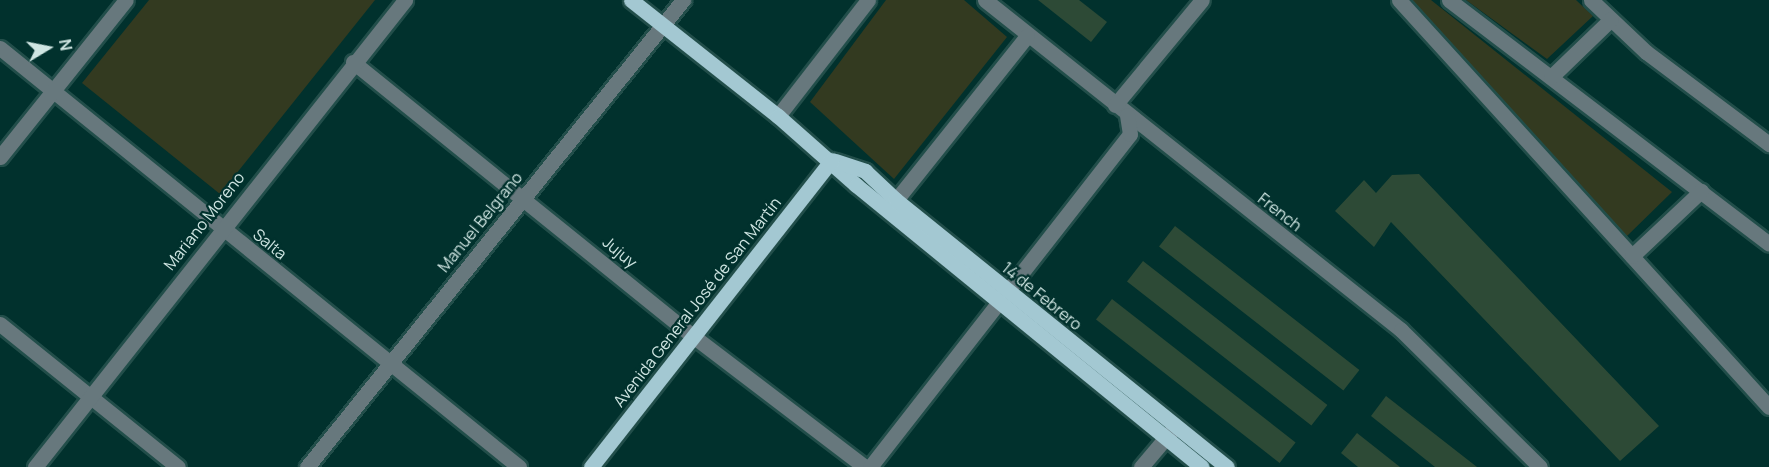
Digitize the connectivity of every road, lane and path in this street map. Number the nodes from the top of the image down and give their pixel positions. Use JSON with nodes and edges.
{"nodes":[{"id":1,"x":126,"y":0,"type":"edge"},
{"id":2,"x":405,"y":0,"type":"edge"},
{"id":3,"x":631,"y":0,"type":"edge"},
{"id":4,"x":683,"y":0,"type":"edge"},
{"id":5,"x":868,"y":0,"type":"edge"},
{"id":6,"x":985,"y":0,"type":"edge"},
{"id":7,"x":1202,"y":0,"type":"edge"},
{"id":8,"x":1399,"y":0,"type":"edge"},
{"id":9,"x":1449,"y":0,"type":"edge"},
{"id":10,"x":1591,"y":0,"type":"edge"},
{"id":11,"x":1611,"y":20,"type":"junction"},
{"id":12,"x":663,"y":26,"type":"junction"},
{"id":13,"x":1027,"y":36,"type":"junction"},
{"id":14,"x":0,"y":48,"type":"edge"},
{"id":15,"x":354,"y":62,"type":"junction"},
{"id":16,"x":1551,"y":77,"type":"junction"},
{"id":17,"x":53,"y":90,"type":"junction"},
{"id":18,"x":1121,"y":110,"type":"junction"},
{"id":19,"x":778,"y":116,"type":"junction"},
{"id":20,"x":1769,"y":144,"type":"edge"},
{"id":21,"x":0,"y":157,"type":"edge"},
{"id":22,"x":832,"y":160,"type":"junction"},
{"id":23,"x":1701,"y":191,"type":"junction"},
{"id":24,"x":524,"y":196,"type":"junction"},
{"id":25,"x":896,"y":200,"type":"junction"},
{"id":26,"x":222,"y":228,"type":"junction"},
{"id":27,"x":1769,"y":244,"type":"edge"},
{"id":28,"x":1632,"y":256,"type":"junction"},
{"id":29,"x":1005,"y":298,"type":"junction"},
{"id":30,"x":0,"y":324,"type":"edge"},
{"id":31,"x":693,"y":336,"type":"junction"},
{"id":32,"x":389,"y":364,"type":"junction"},
{"id":33,"x":91,"y":395,"type":"junction"},
{"id":34,"x":1769,"y":407,"type":"edge"},
{"id":35,"x":1175,"y":426,"type":"junction"},
{"id":36,"x":1165,"y":438,"type":"junction"},
{"id":37,"x":35,"y":467,"type":"edge"},
{"id":38,"x":178,"y":467,"type":"edge"},
{"id":39,"x":307,"y":467,"type":"edge"},
{"id":40,"x":519,"y":467,"type":"edge"},
{"id":41,"x":591,"y":467,"type":"edge"},
{"id":42,"x":865,"y":467,"type":"edge"},
{"id":43,"x":870,"y":467,"type":"edge"},
{"id":44,"x":1141,"y":467,"type":"edge"},
{"id":45,"x":1202,"y":467,"type":"edge"},
{"id":46,"x":1227,"y":467,"type":"edge"},
{"id":47,"x":1540,"y":467,"type":"edge"}],
"edges":[{"from":1,"to":17,"type":"street"},
{"from":2,"to":15,"type":"street","name":"Mariano Moreno"},
{"from":3,"to":12,"type":"main road","name":"14 de Febrero"},
{"from":4,"to":12,"type":"street","name":"Manuel Belgrano"},
{"from":5,"to":19,"type":"street"},
{"from":6,"to":13,"type":"street","name":"French"},
{"from":7,"to":18,"type":"street"},
{"from":8,"to":28,"type":"street"},
{"from":9,"to":16,"type":"street"},
{"from":10,"to":11,"type":"street"},
{"from":11,"to":16,"type":"street"},
{"from":11,"to":20,"type":"street"},
{"from":12,"to":19,"type":"main road","name":"14 de Febrero"},
{"from":12,"to":24,"type":"street","name":"Manuel Belgrano"},
{"from":13,"to":18,"type":"street","name":"French"},
{"from":13,"to":25,"type":"street"},
{"from":14,"to":17,"type":"street","name":"Salta"},
{"from":15,"to":24,"type":"street","name":"Jujuy"},
{"from":15,"to":26,"type":"street","name":"Mariano Moreno"},
{"from":16,"to":23,"type":"street"},
{"from":17,"to":21,"type":"street"},
{"from":17,"to":26,"type":"street","name":"Salta"},
{"from":18,"to":29,"type":"street"},
{"from":18,"to":47,"type":"street","name":"French"},
{"from":19,"to":22,"type":"main road","name":"14 de Febrero"},
{"from":22,"to":25,"type":"main road","name":"14 de Febrero"},
{"from":22,"to":29,"type":"main road","name":"14 de Febrero"},
{"from":22,"to":31,"type":"main road","name":"Avenida General José de San Martín"},
{"from":23,"to":27,"type":"street"},
{"from":23,"to":28,"type":"street"},
{"from":24,"to":31,"type":"street","name":"Jujuy"},
{"from":24,"to":32,"type":"street","name":"Manuel Belgrano"},
{"from":25,"to":29,"type":"main road","name":"14 de Febrero"},
{"from":26,"to":32,"type":"street","name":"Salta"},
{"from":26,"to":33,"type":"street","name":"Mariano Moreno"},
{"from":28,"to":34,"type":"street"},
{"from":29,"to":35,"type":"main road","name":"14 de Febrero"},
{"from":29,"to":36,"type":"main road","name":"14 de Febrero"},
{"from":29,"to":43,"type":"street"},
{"from":30,"to":33,"type":"street"},
{"from":31,"to":41,"type":"main road","name":"Avenida General José de San Martín"},
{"from":31,"to":42,"type":"street","name":"Jujuy"},
{"from":32,"to":39,"type":"street","name":"Manuel Belgrano"},
{"from":32,"to":40,"type":"street","name":"Salta"},
{"from":33,"to":37,"type":"street","name":"Mariano Moreno"},
{"from":33,"to":38,"type":"street"},
{"from":35,"to":36,"type":"street"},
{"from":35,"to":46,"type":"main road","name":"14 de Febrero"},
{"from":36,"to":44,"type":"street"},
{"from":36,"to":45,"type":"main road","name":"14 de Febrero"}]}
